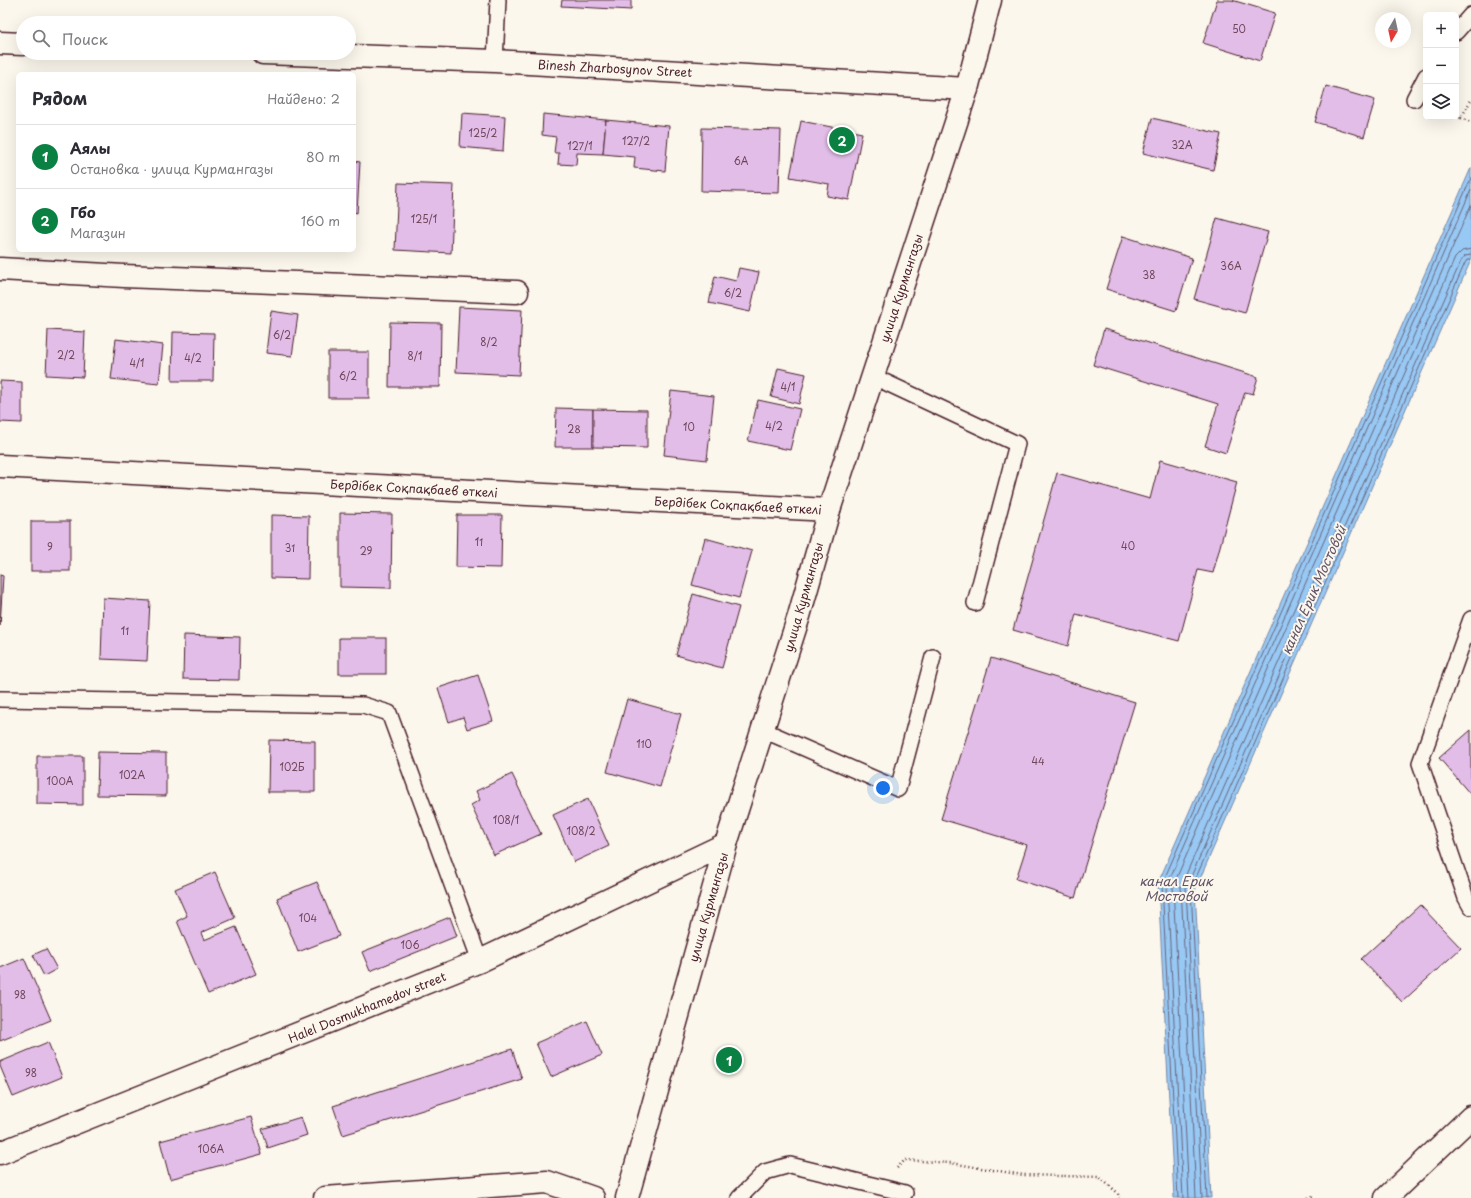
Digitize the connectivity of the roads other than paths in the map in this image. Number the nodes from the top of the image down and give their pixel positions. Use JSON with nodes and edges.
{"nodes":[{"id":1,"x":498,"y":0,"type":"edge"},
{"id":2,"x":990,"y":0,"type":"edge"},
{"id":3,"x":1471,"y":15,"type":"edge"},
{"id":4,"x":1459,"y":29,"type":"edge"},
{"id":5,"x":0,"y":44,"type":"edge"},
{"id":6,"x":16,"y":44,"type":"edge"},
{"id":7,"x":356,"y":56,"type":"edge"},
{"id":8,"x":495,"y":61,"type":"junction"},
{"id":9,"x":1423,"y":82,"type":"edge"},
{"id":10,"x":967,"y":89,"type":"junction"},
{"id":11,"x":1414,"y":99,"type":"dead end"},
{"id":12,"x":0,"y":269,"type":"edge"},
{"id":13,"x":517,"y":292,"type":"dead end"},
{"id":14,"x":872,"y":376,"type":"junction"},
{"id":15,"x":0,"y":466,"type":"edge"},
{"id":16,"x":829,"y":510,"type":"junction"},
{"id":17,"x":975,"y":603,"type":"dead end"},
{"id":18,"x":1471,"y":619,"type":"edge"},
{"id":19,"x":933,"y":657,"type":"dead end"},
{"id":20,"x":0,"y":700,"type":"edge"},
{"id":21,"x":763,"y":730,"type":"junction"},
{"id":22,"x":726,"y":844,"type":"junction"},
{"id":23,"x":1471,"y":907,"type":"edge"},
{"id":24,"x":480,"y":962,"type":"junction"},
{"id":25,"x":1471,"y":1117,"type":"edge"},
{"id":26,"x":0,"y":1153,"type":"edge"},
{"id":27,"x":905,"y":1193,"type":"dead end"},
{"id":28,"x":325,"y":1198,"type":"edge"},
{"id":29,"x":593,"y":1198,"type":"edge"},
{"id":30,"x":627,"y":1198,"type":"edge"},
{"id":31,"x":739,"y":1198,"type":"edge"},
{"id":32,"x":1386,"y":1198,"type":"edge"}],
"edges":[{"from":1,"to":8,"type":"lane"},
{"from":2,"to":10,"type":"street","name":"улица Курмангазы"},
{"from":3,"to":4,"type":"lane"},
{"from":5,"to":6,"type":"street"},
{"from":7,"to":8,"type":"street","name":"Binesh Zharbosynov Street"},
{"from":8,"to":10,"type":"street","name":"Binesh Zharbosynov Street"},
{"from":9,"to":11,"type":"lane"},
{"from":10,"to":14,"type":"street","name":"улица Курмангазы"},
{"from":12,"to":13,"type":"street"},
{"from":14,"to":16,"type":"street","name":"улица Курмангазы"},
{"from":14,"to":17,"type":"lane"},
{"from":15,"to":16,"type":"street","name":"Бердібек Соқпақбаев өткелі"},
{"from":16,"to":21,"type":"street","name":"улица Курмангазы"},
{"from":18,"to":23,"type":"lane"},
{"from":19,"to":21,"type":"lane"},
{"from":20,"to":24,"type":"lane"},
{"from":21,"to":22,"type":"street","name":"улица Курмангазы"},
{"from":22,"to":24,"type":"street","name":"Halel Dosmukhamedov street"},
{"from":22,"to":30,"type":"street","name":"улица Курмангазы"},
{"from":24,"to":26,"type":"street","name":"Halel Dosmukhamedov street"},
{"from":25,"to":32,"type":"street"},
{"from":27,"to":31,"type":"lane"},
{"from":28,"to":29,"type":"street"}]}
